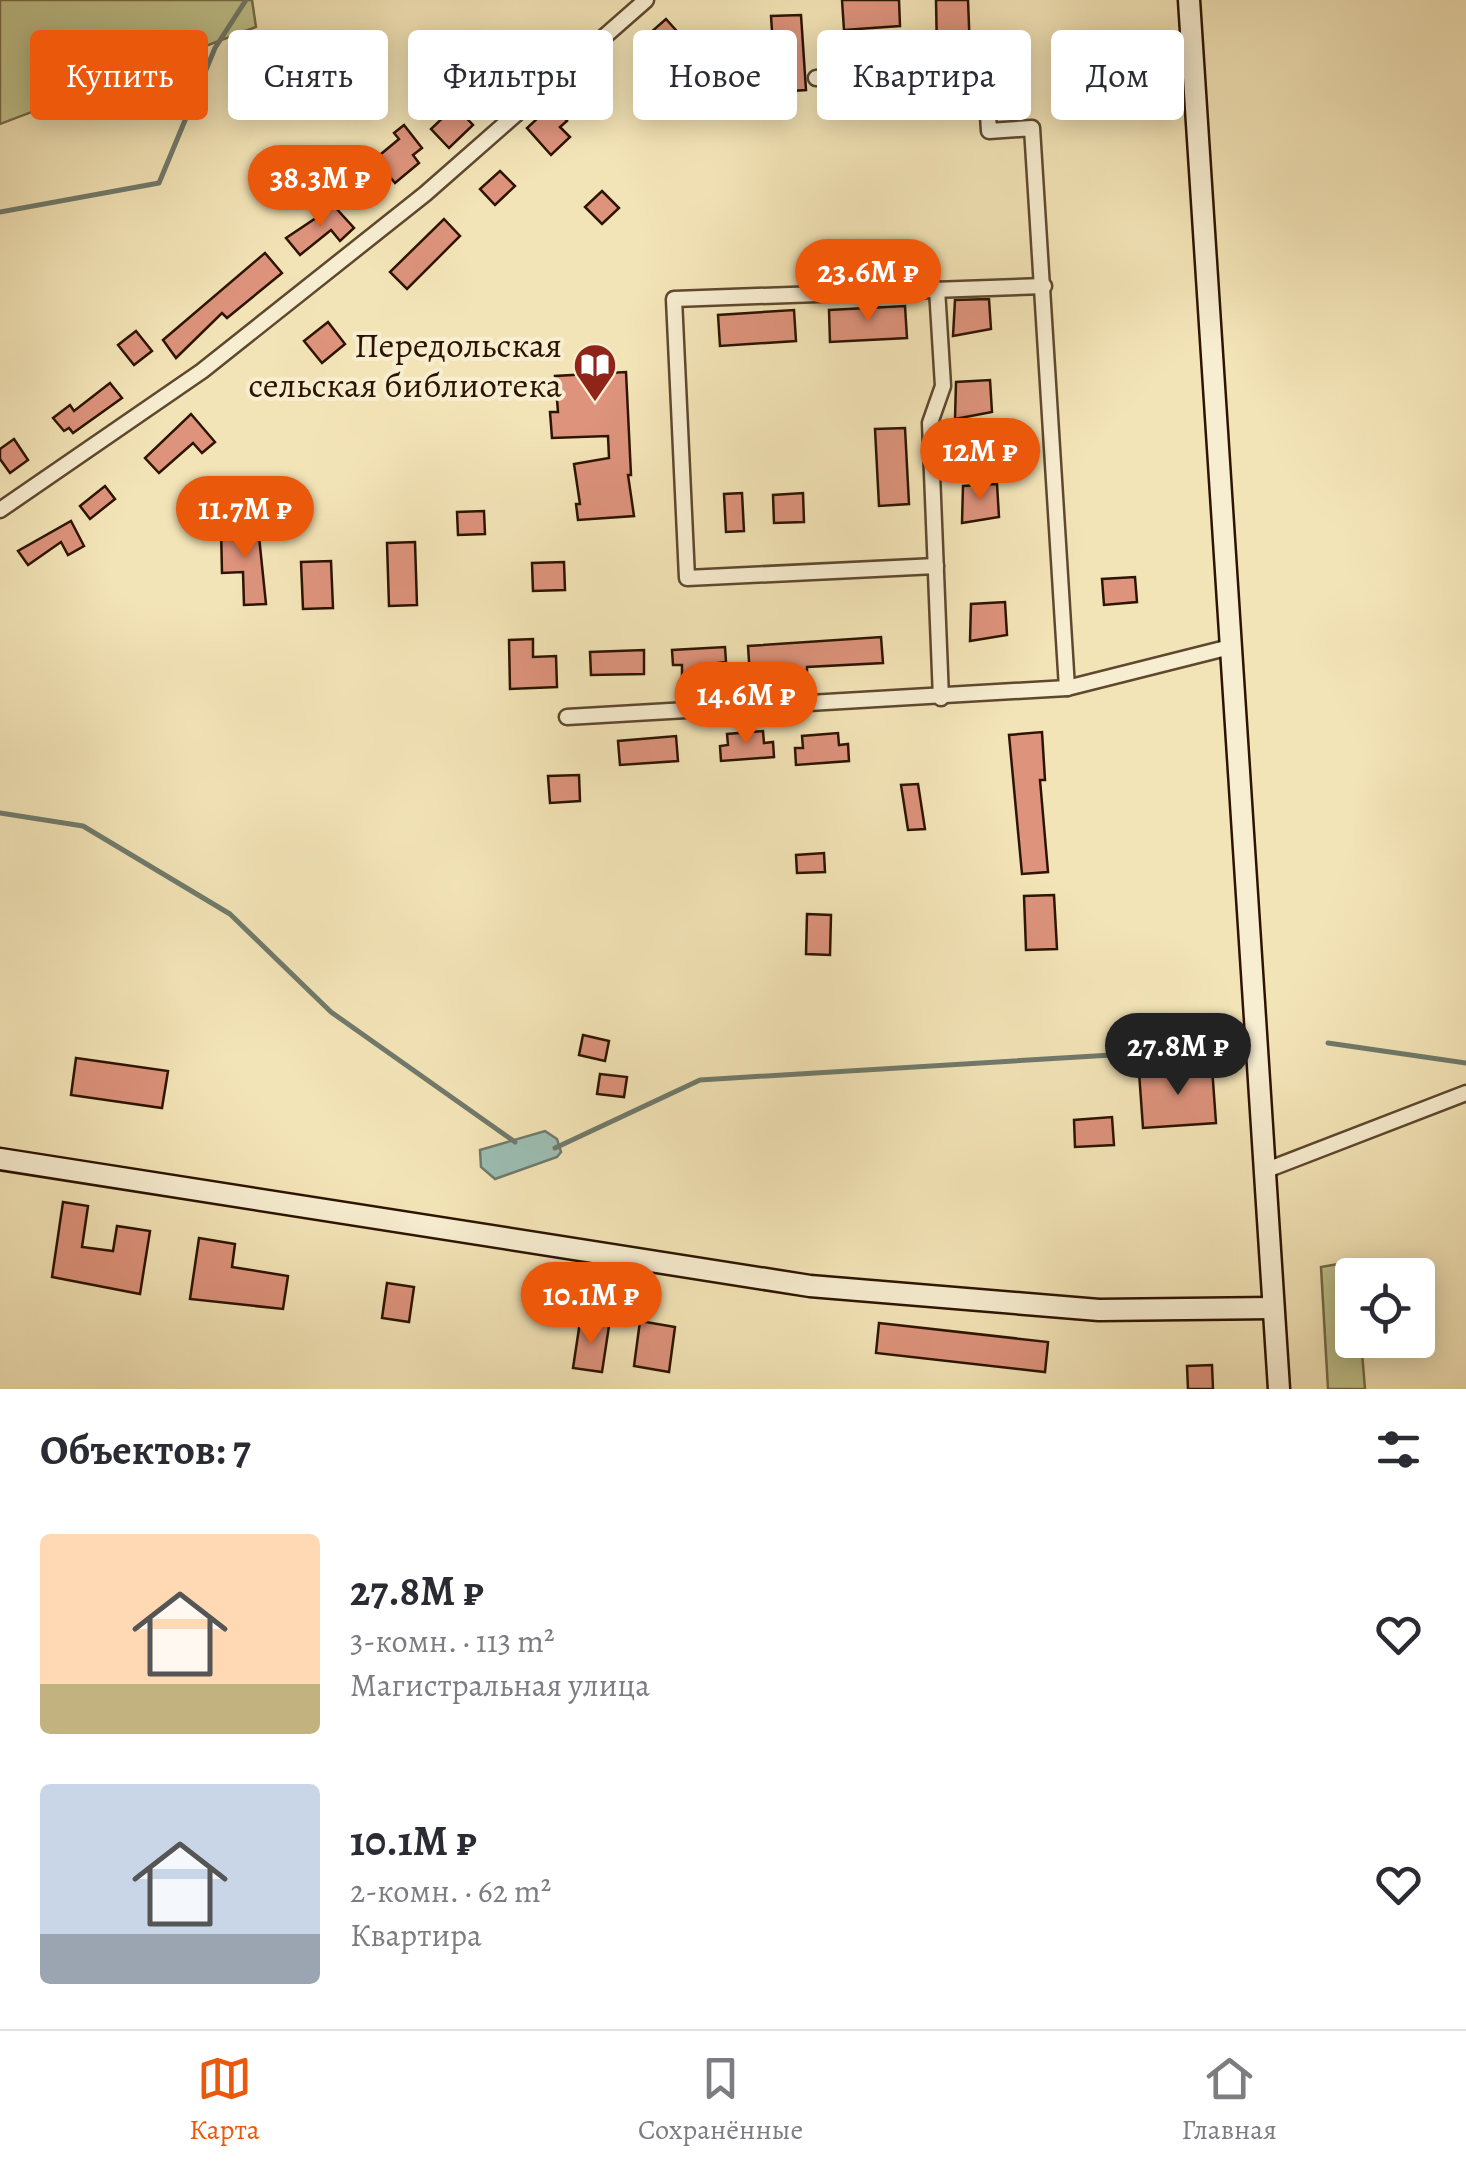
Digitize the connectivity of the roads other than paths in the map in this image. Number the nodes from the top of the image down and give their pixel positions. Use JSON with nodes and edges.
{"nodes":[{"id":1,"x":646,"y":0,"type":"edge"},
{"id":2,"x":1188,"y":0,"type":"edge"},
{"id":3,"x":816,"y":78,"type":"dead end"},
{"id":4,"x":1044,"y":286,"type":"junction"},
{"id":5,"x":937,"y":289,"type":"junction"},
{"id":6,"x":0,"y":510,"type":"edge"},
{"id":7,"x":936,"y":566,"type":"junction"},
{"id":8,"x":1230,"y":647,"type":"junction"},
{"id":9,"x":1067,"y":688,"type":"junction"},
{"id":10,"x":941,"y":698,"type":"junction"},
{"id":11,"x":567,"y":717,"type":"dead end"},
{"id":12,"x":1466,"y":1093,"type":"edge"},
{"id":13,"x":0,"y":1160,"type":"edge"},
{"id":14,"x":1264,"y":1171,"type":"junction"},
{"id":15,"x":1273,"y":1308,"type":"junction"},
{"id":16,"x":1279,"y":1389,"type":"edge"}],
"edges":[{"from":1,"to":6,"type":"street"},
{"from":2,"to":8,"type":"main road"},
{"from":3,"to":4,"type":"street"},
{"from":4,"to":5,"type":"street"},
{"from":4,"to":9,"type":"street"},
{"from":5,"to":7,"type":"street"},
{"from":5,"to":7,"type":"street"},
{"from":7,"to":10,"type":"street"},
{"from":8,"to":9,"type":"street"},
{"from":8,"to":14,"type":"main road"},
{"from":9,"to":10,"type":"street"},
{"from":10,"to":11,"type":"street"},
{"from":12,"to":14,"type":"street"},
{"from":13,"to":15,"type":"main road"},
{"from":14,"to":15,"type":"main road"},
{"from":15,"to":16,"type":"main road"}]}
